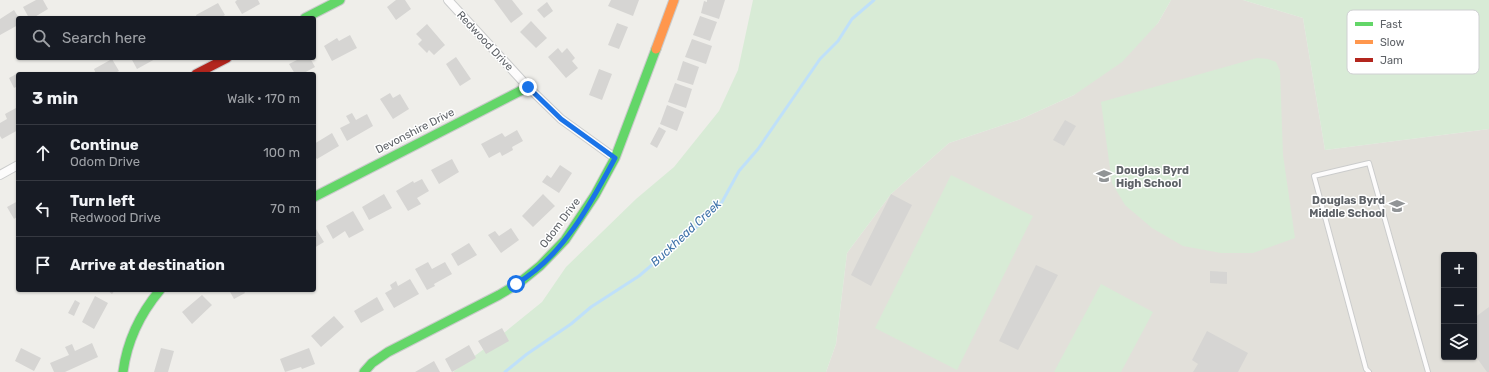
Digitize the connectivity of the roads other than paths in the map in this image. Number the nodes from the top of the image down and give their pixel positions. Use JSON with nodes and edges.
{"nodes":[{"id":1,"x":340,"y":0,"type":"edge"},
{"id":2,"x":448,"y":0,"type":"edge"},
{"id":3,"x":674,"y":0,"type":"edge"},
{"id":4,"x":308,"y":16,"type":"edge"},
{"id":5,"x":223,"y":60,"type":"edge"},
{"id":6,"x":200,"y":72,"type":"edge"},
{"id":7,"x":528,"y":87,"type":"junction"},
{"id":8,"x":615,"y":158,"type":"junction"},
{"id":9,"x":16,"y":167,"type":"edge"},
{"id":10,"x":0,"y":175,"type":"edge"},
{"id":11,"x":316,"y":196,"type":"edge"},
{"id":12,"x":159,"y":292,"type":"edge"},
{"id":13,"x":122,"y":372,"type":"edge"},
{"id":14,"x":364,"y":372,"type":"edge"},
{"id":15,"x":1370,"y":372,"type":"edge"},
{"id":16,"x":1428,"y":372,"type":"edge"}],
"edges":[{"from":1,"to":4,"type":"street"},
{"from":2,"to":7,"type":"street","name":"Redwood Drive"},
{"from":3,"to":8,"type":"street","name":"Odom Drive"},
{"from":5,"to":6,"type":"street"},
{"from":7,"to":8,"type":"street","name":"Redwood Drive"},
{"from":7,"to":11,"type":"street","name":"Devonshire Drive"},
{"from":8,"to":14,"type":"street","name":"Odom Drive"},
{"from":9,"to":10,"type":"street"},
{"from":12,"to":13,"type":"street"},
{"from":15,"to":16,"type":"lane"}]}
